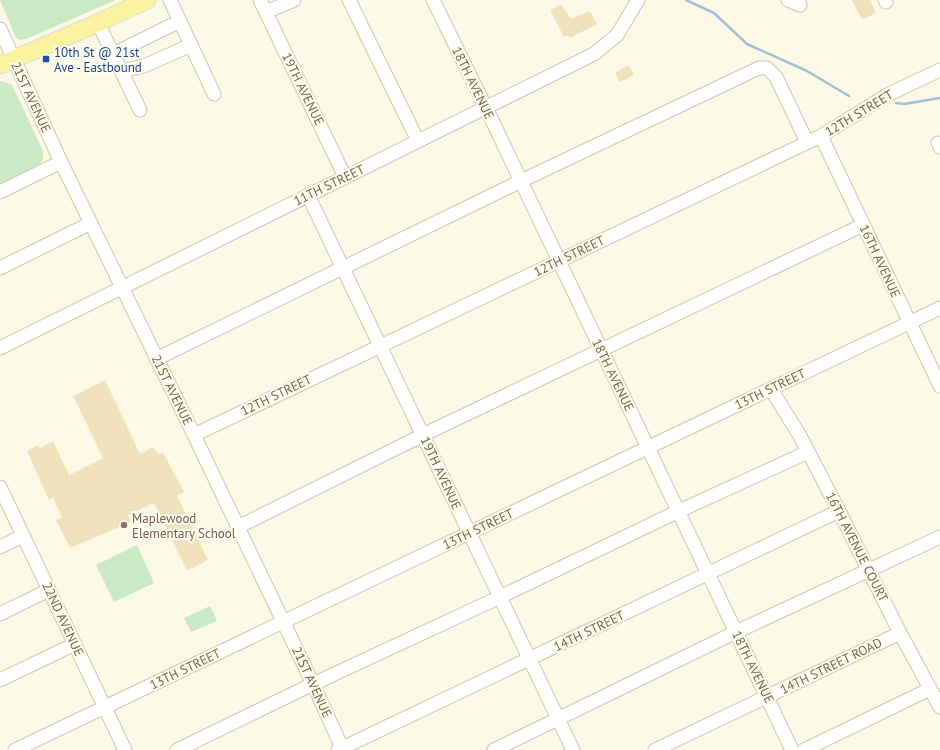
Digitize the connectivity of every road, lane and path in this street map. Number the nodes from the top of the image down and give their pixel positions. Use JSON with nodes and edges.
{"nodes":[{"id":1,"x":147,"y":0,"type":"edge"},
{"id":2,"x":170,"y":0,"type":"edge"},
{"id":3,"x":294,"y":0,"type":"edge"},
{"id":4,"x":349,"y":0,"type":"edge"},
{"id":5,"x":433,"y":0,"type":"edge"},
{"id":6,"x":638,"y":0,"type":"edge"},
{"id":7,"x":263,"y":6,"type":"edge"},
{"id":8,"x":180,"y":21,"type":"junction"},
{"id":9,"x":98,"y":23,"type":"junction"},
{"id":10,"x":0,"y":29,"type":"edge"},
{"id":11,"x":191,"y":45,"type":"junction"},
{"id":12,"x":113,"y":54,"type":"junction"},
{"id":13,"x":7,"y":62,"type":"edge"},
{"id":14,"x":940,"y":70,"type":"edge"},
{"id":15,"x":122,"y":71,"type":"junction"},
{"id":16,"x":214,"y":94,"type":"dead end"},
{"id":17,"x":486,"y":108,"type":"junction"},
{"id":18,"x":140,"y":110,"type":"dead end"},
{"id":19,"x":821,"y":136,"type":"junction"},
{"id":20,"x":418,"y":141,"type":"junction"},
{"id":21,"x":807,"y":142,"type":"junction"},
{"id":22,"x":61,"y":162,"type":"junction"},
{"id":23,"x":345,"y":177,"type":"junction"},
{"id":24,"x":521,"y":181,"type":"junction"},
{"id":25,"x":0,"y":192,"type":"edge"},
{"id":26,"x":308,"y":196,"type":"junction"},
{"id":27,"x":91,"y":223,"type":"junction"},
{"id":28,"x":863,"y":225,"type":"junction"},
{"id":29,"x":559,"y":261,"type":"junction"},
{"id":30,"x":343,"y":267,"type":"junction"},
{"id":31,"x":0,"y":268,"type":"edge"},
{"id":32,"x":122,"y":288,"type":"junction"},
{"id":33,"x":940,"y":308,"type":"edge"},
{"id":34,"x":910,"y":322,"type":"junction"},
{"id":35,"x":380,"y":345,"type":"junction"},
{"id":36,"x":0,"y":348,"type":"edge"},
{"id":37,"x":601,"y":350,"type":"junction"},
{"id":38,"x":156,"y":359,"type":"junction"},
{"id":39,"x":940,"y":386,"type":"edge"},
{"id":40,"x":770,"y":388,"type":"junction"},
{"id":41,"x":194,"y":434,"type":"junction"},
{"id":42,"x":423,"y":435,"type":"junction"},
{"id":43,"x":648,"y":447,"type":"junction"},
{"id":44,"x":808,"y":452,"type":"junction"},
{"id":45,"x":0,"y":487,"type":"edge"},
{"id":46,"x":839,"y":511,"type":"junction"},
{"id":47,"x":678,"y":512,"type":"junction"},
{"id":48,"x":238,"y":527,"type":"junction"},
{"id":49,"x":469,"y":533,"type":"junction"},
{"id":50,"x":23,"y":536,"type":"junction"},
{"id":51,"x":940,"y":537,"type":"edge"},
{"id":52,"x":0,"y":547,"type":"edge"},
{"id":53,"x":869,"y":571,"type":"junction"},
{"id":54,"x":708,"y":574,"type":"junction"},
{"id":55,"x":49,"y":590,"type":"junction"},
{"id":56,"x":500,"y":598,"type":"junction"},
{"id":57,"x":0,"y":614,"type":"edge"},
{"id":58,"x":283,"y":622,"type":"junction"},
{"id":59,"x":736,"y":632,"type":"junction"},
{"id":60,"x":900,"y":633,"type":"junction"},
{"id":61,"x":75,"y":644,"type":"junction"},
{"id":62,"x":530,"y":659,"type":"junction"},
{"id":63,"x":0,"y":680,"type":"edge"},
{"id":64,"x":313,"y":684,"type":"junction"},
{"id":65,"x":930,"y":689,"type":"junction"},
{"id":66,"x":767,"y":697,"type":"junction"},
{"id":67,"x":940,"y":707,"type":"edge"},
{"id":68,"x":105,"y":708,"type":"junction"},
{"id":69,"x":558,"y":719,"type":"junction"},
{"id":70,"x":341,"y":749,"type":"edge"},
{"id":71,"x":15,"y":750,"type":"edge"},
{"id":72,"x":126,"y":750,"type":"edge"},
{"id":73,"x":177,"y":750,"type":"edge"},
{"id":74,"x":494,"y":750,"type":"edge"},
{"id":75,"x":573,"y":750,"type":"edge"},
{"id":76,"x":655,"y":750,"type":"edge"},
{"id":77,"x":792,"y":750,"type":"edge"},
{"id":78,"x":804,"y":750,"type":"edge"}],
"edges":[{"from":1,"to":9,"type":"main road"},
{"from":2,"to":8,"type":"street"},
{"from":3,"to":7,"type":"street"},
{"from":4,"to":20,"type":"street"},
{"from":5,"to":17,"type":"street","name":"18TH AVENUE"},
{"from":6,"to":17,"type":"street","name":"11TH STREET"},
{"from":7,"to":23,"type":"street","name":"19TH AVENUE"},
{"from":8,"to":11,"type":"street"},
{"from":8,"to":12,"type":"street"},
{"from":9,"to":12,"type":"street"},
{"from":9,"to":13,"type":"main road"},
{"from":10,"to":13,"type":"street","name":"21ST AVENUE"},
{"from":11,"to":15,"type":"street"},
{"from":11,"to":16,"type":"street"},
{"from":12,"to":15,"type":"street"},
{"from":13,"to":22,"type":"street","name":"21ST AVENUE"},
{"from":14,"to":19,"type":"street","name":"12TH STREET"},
{"from":15,"to":18,"type":"street"},
{"from":17,"to":20,"type":"street","name":"11TH STREET"},
{"from":17,"to":24,"type":"street","name":"18TH AVENUE"},
{"from":19,"to":21,"type":"street","name":"12TH STREET"},
{"from":19,"to":28,"type":"street","name":"16TH AVENUE"},
{"from":20,"to":23,"type":"street","name":"11TH STREET"},
{"from":21,"to":24,"type":"street"},
{"from":21,"to":29,"type":"street","name":"12TH STREET"},
{"from":22,"to":25,"type":"street"},
{"from":22,"to":27,"type":"street","name":"21ST AVENUE"},
{"from":23,"to":26,"type":"street","name":"11TH STREET"},
{"from":24,"to":29,"type":"street","name":"18TH AVENUE"},
{"from":24,"to":30,"type":"street"},
{"from":26,"to":30,"type":"street","name":"19TH AVENUE"},
{"from":26,"to":32,"type":"street","name":"11TH STREET"},
{"from":27,"to":31,"type":"street"},
{"from":27,"to":32,"type":"street","name":"21ST AVENUE"},
{"from":28,"to":34,"type":"street","name":"16TH AVENUE"},
{"from":28,"to":37,"type":"street"},
{"from":29,"to":35,"type":"street","name":"12TH STREET"},
{"from":29,"to":37,"type":"street","name":"18TH AVENUE"},
{"from":30,"to":35,"type":"street","name":"19TH AVENUE"},
{"from":30,"to":38,"type":"street"},
{"from":32,"to":36,"type":"street","name":"11TH STREET"},
{"from":32,"to":38,"type":"street","name":"21ST AVENUE"},
{"from":33,"to":34,"type":"street","name":"13TH STREET"},
{"from":34,"to":39,"type":"street","name":"16TH AVENUE"},
{"from":34,"to":40,"type":"street","name":"13TH STREET"},
{"from":35,"to":41,"type":"street","name":"12TH STREET"},
{"from":35,"to":42,"type":"street","name":"19TH AVENUE"},
{"from":37,"to":42,"type":"street"},
{"from":37,"to":43,"type":"street","name":"18TH AVENUE"},
{"from":38,"to":41,"type":"street","name":"21ST AVENUE"},
{"from":40,"to":43,"type":"street","name":"13TH STREET"},
{"from":40,"to":44,"type":"street","name":"16TH AVENUE COURT"},
{"from":41,"to":48,"type":"street","name":"21ST AVENUE"},
{"from":42,"to":48,"type":"street"},
{"from":42,"to":49,"type":"street","name":"19TH AVENUE"},
{"from":43,"to":47,"type":"street","name":"18TH AVENUE"},
{"from":43,"to":49,"type":"street","name":"13TH STREET"},
{"from":44,"to":46,"type":"street","name":"16TH AVENUE COURT"},
{"from":44,"to":47,"type":"street"},
{"from":45,"to":50,"type":"street","name":"22ND AVENUE"},
{"from":46,"to":53,"type":"street","name":"16TH AVENUE COURT"},
{"from":46,"to":54,"type":"street","name":"14TH STREET"},
{"from":47,"to":54,"type":"street","name":"18TH AVENUE"},
{"from":47,"to":56,"type":"street"},
{"from":48,"to":58,"type":"street","name":"21ST AVENUE"},
{"from":49,"to":56,"type":"street","name":"19TH AVENUE"},
{"from":49,"to":58,"type":"street","name":"13TH STREET"},
{"from":50,"to":52,"type":"street"},
{"from":50,"to":55,"type":"street","name":"22ND AVENUE"},
{"from":51,"to":53,"type":"street"},
{"from":53,"to":59,"type":"street"},
{"from":53,"to":60,"type":"street","name":"16TH AVENUE COURT"},
{"from":54,"to":59,"type":"street","name":"18TH AVENUE"},
{"from":54,"to":62,"type":"street","name":"14TH STREET"},
{"from":55,"to":57,"type":"street"},
{"from":55,"to":61,"type":"street","name":"22ND AVENUE"},
{"from":56,"to":62,"type":"street","name":"19TH AVENUE"},
{"from":56,"to":64,"type":"street"},
{"from":58,"to":64,"type":"street","name":"21ST AVENUE"},
{"from":58,"to":68,"type":"street","name":"13TH STREET"},
{"from":59,"to":66,"type":"street","name":"18TH AVENUE"},
{"from":59,"to":69,"type":"street"},
{"from":60,"to":65,"type":"street","name":"16TH AVENUE COURT"},
{"from":60,"to":66,"type":"street","name":"14TH STREET ROAD"},
{"from":61,"to":63,"type":"street"},
{"from":61,"to":68,"type":"street","name":"22ND AVENUE"},
{"from":62,"to":69,"type":"street","name":"19TH AVENUE"},
{"from":62,"to":70,"type":"street","name":"14TH STREET"},
{"from":64,"to":70,"type":"street","name":"21ST AVENUE"},
{"from":64,"to":73,"type":"street"},
{"from":65,"to":67,"type":"street","name":"16TH AVENUE COURT"},
{"from":65,"to":78,"type":"street"},
{"from":66,"to":76,"type":"street","name":"14TH STREET ROAD"},
{"from":66,"to":77,"type":"street","name":"18TH AVENUE"},
{"from":68,"to":71,"type":"street","name":"13TH STREET"},
{"from":68,"to":72,"type":"street","name":"22ND AVENUE"},
{"from":69,"to":74,"type":"street"},
{"from":69,"to":75,"type":"street","name":"19TH AVENUE"}]}
